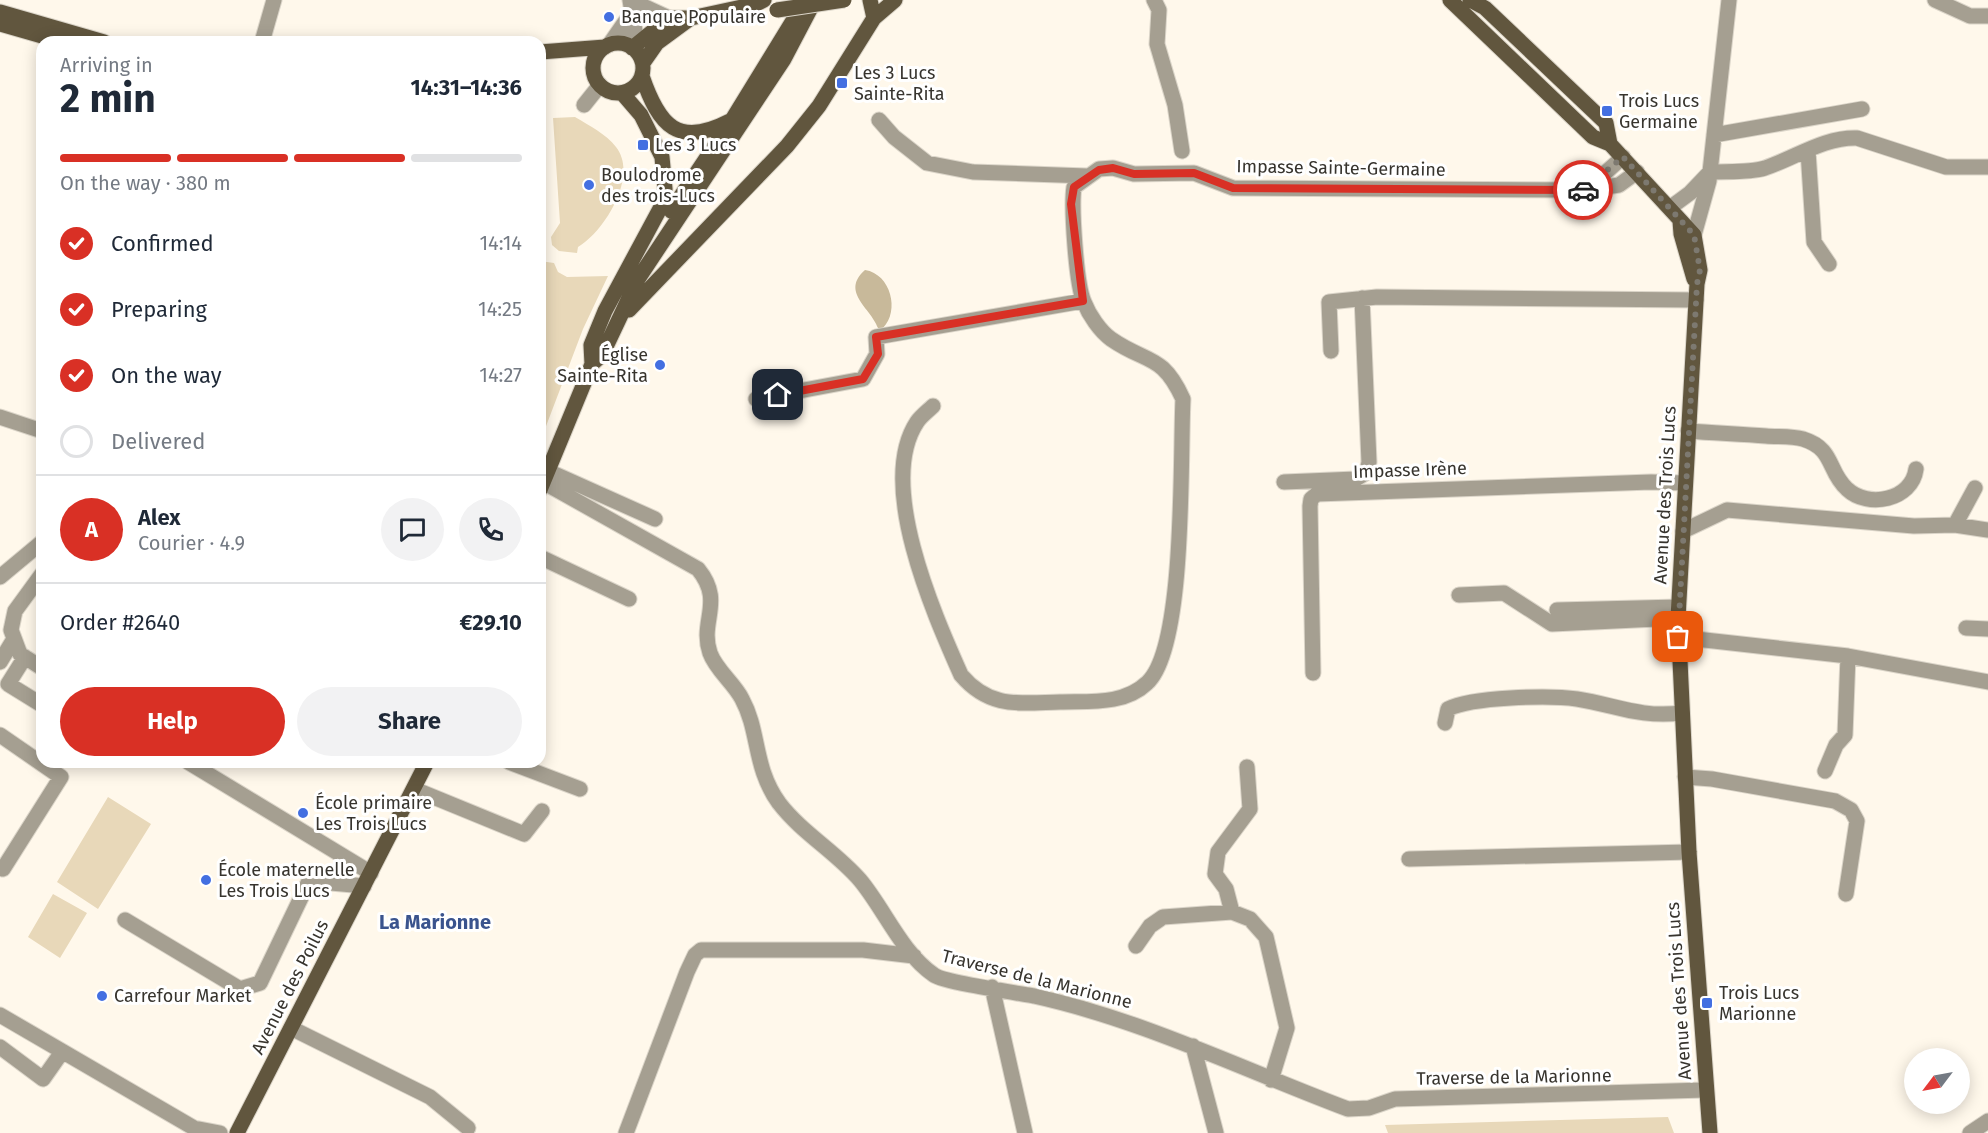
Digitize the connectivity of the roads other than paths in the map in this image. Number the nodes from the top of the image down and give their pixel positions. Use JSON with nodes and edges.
{"nodes":[{"id":1,"x":274,"y":0,"type":"edge"},
{"id":2,"x":806,"y":0,"type":"edge"},
{"id":3,"x":815,"y":0,"type":"edge"},
{"id":4,"x":845,"y":0,"type":"edge"},
{"id":5,"x":870,"y":0,"type":"edge"},
{"id":6,"x":896,"y":0,"type":"edge"},
{"id":7,"x":1154,"y":0,"type":"edge"},
{"id":8,"x":1450,"y":0,"type":"edge"},
{"id":9,"x":1470,"y":0,"type":"edge"},
{"id":10,"x":1729,"y":0,"type":"edge"},
{"id":11,"x":1935,"y":0,"type":"edge"},
{"id":12,"x":760,"y":2,"type":"edge"},
{"id":13,"x":631,"y":4,"type":"edge"},
{"id":14,"x":735,"y":4,"type":"edge"},
{"id":15,"x":0,"y":12,"type":"edge"},
{"id":16,"x":1988,"y":16,"type":"edge"},
{"id":17,"x":669,"y":18,"type":"junction"},
{"id":18,"x":691,"y":18,"type":"junction"},
{"id":19,"x":874,"y":18,"type":"junction"},
{"id":20,"x":0,"y":24,"type":"edge"},
{"id":21,"x":42,"y":36,"type":"edge"},
{"id":22,"x":83,"y":36,"type":"edge"},
{"id":23,"x":264,"y":36,"type":"edge"},
{"id":24,"x":607,"y":46,"type":"junction"},
{"id":25,"x":630,"y":46,"type":"junction"},
{"id":26,"x":558,"y":50,"type":"junction"},
{"id":27,"x":546,"y":51,"type":"edge"},
{"id":28,"x":594,"y":70,"type":"junction"},
{"id":29,"x":642,"y":70,"type":"junction"},
{"id":30,"x":600,"y":85,"type":"junction"},
{"id":31,"x":622,"y":93,"type":"junction"},
{"id":32,"x":584,"y":105,"type":"dead end"},
{"id":33,"x":1862,"y":109,"type":"dead end"},
{"id":34,"x":732,"y":120,"type":"junction"},
{"id":35,"x":879,"y":120,"type":"dead end"},
{"id":36,"x":1714,"y":135,"type":"junction"},
{"id":37,"x":1610,"y":144,"type":"junction"},
{"id":38,"x":1182,"y":151,"type":"dead end"},
{"id":39,"x":1808,"y":151,"type":"junction"},
{"id":40,"x":1623,"y":157,"type":"junction"},
{"id":41,"x":1988,"y":167,"type":"edge"},
{"id":42,"x":1637,"y":172,"type":"junction"},
{"id":43,"x":1710,"y":172,"type":"junction"},
{"id":44,"x":1088,"y":176,"type":"junction"},
{"id":45,"x":1586,"y":190,"type":"junction"},
{"id":46,"x":1671,"y":207,"type":"junction"},
{"id":47,"x":1680,"y":221,"type":"junction"},
{"id":48,"x":1694,"y":235,"type":"junction"},
{"id":49,"x":1829,"y":264,"type":"dead end"},
{"id":50,"x":619,"y":288,"type":"junction"},
{"id":51,"x":1696,"y":292,"type":"junction"},
{"id":52,"x":1369,"y":297,"type":"junction"},
{"id":53,"x":1083,"y":301,"type":"junction"},
{"id":54,"x":605,"y":311,"type":"junction"},
{"id":55,"x":620,"y":318,"type":"junction"},
{"id":56,"x":1331,"y":351,"type":"dead end"},
{"id":57,"x":592,"y":364,"type":"junction"},
{"id":58,"x":756,"y":399,"type":"dead end"},
{"id":59,"x":933,"y":406,"type":"dead end"},
{"id":60,"x":0,"y":417,"type":"edge"},
{"id":61,"x":36,"y":429,"type":"edge"},
{"id":62,"x":1688,"y":431,"type":"junction"},
{"id":63,"x":1916,"y":469,"type":"dead end"},
{"id":64,"x":546,"y":476,"type":"edge"},
{"id":65,"x":546,"y":482,"type":"edge"},
{"id":66,"x":546,"y":482,"type":"edge"},
{"id":67,"x":1284,"y":482,"type":"dead end"},
{"id":68,"x":1685,"y":483,"type":"junction"},
{"id":69,"x":1975,"y":488,"type":"dead end"},
{"id":70,"x":656,"y":519,"type":"dead end"},
{"id":71,"x":1955,"y":525,"type":"junction"},
{"id":72,"x":1988,"y":530,"type":"edge"},
{"id":73,"x":1683,"y":531,"type":"junction"},
{"id":74,"x":36,"y":547,"type":"edge"},
{"id":75,"x":546,"y":560,"type":"edge"},
{"id":76,"x":0,"y":577,"type":"edge"},
{"id":77,"x":36,"y":582,"type":"edge"},
{"id":78,"x":1460,"y":596,"type":"dead end"},
{"id":79,"x":629,"y":599,"type":"dead end"},
{"id":80,"x":1557,"y":610,"type":"dead end"},
{"id":81,"x":1678,"y":613,"type":"junction"},
{"id":82,"x":1966,"y":628,"type":"dead end"},
{"id":83,"x":1988,"y":630,"type":"edge"},
{"id":84,"x":1678,"y":637,"type":"junction"},
{"id":85,"x":14,"y":639,"type":"junction"},
{"id":86,"x":1848,"y":656,"type":"junction"},
{"id":87,"x":25,"y":657,"type":"junction"},
{"id":88,"x":0,"y":662,"type":"edge"},
{"id":89,"x":36,"y":664,"type":"edge"},
{"id":90,"x":1313,"y":673,"type":"dead end"},
{"id":91,"x":1988,"y":682,"type":"edge"},
{"id":92,"x":36,"y":701,"type":"edge"},
{"id":93,"x":1682,"y":713,"type":"junction"},
{"id":94,"x":1445,"y":723,"type":"dead end"},
{"id":95,"x":0,"y":735,"type":"edge"},
{"id":96,"x":36,"y":760,"type":"edge"},
{"id":97,"x":1247,"y":767,"type":"dead end"},
{"id":98,"x":48,"y":768,"type":"edge"},
{"id":99,"x":197,"y":768,"type":"edge"},
{"id":100,"x":424,"y":768,"type":"edge"},
{"id":101,"x":526,"y":768,"type":"edge"},
{"id":102,"x":1825,"y":771,"type":"dead end"},
{"id":103,"x":1685,"y":777,"type":"junction"},
{"id":104,"x":414,"y":789,"type":"junction"},
{"id":105,"x":580,"y":789,"type":"dead end"},
{"id":106,"x":542,"y":811,"type":"dead end"},
{"id":107,"x":1689,"y":852,"type":"junction"},
{"id":108,"x":1410,"y":859,"type":"dead end"},
{"id":109,"x":3,"y":870,"type":"dead end"},
{"id":110,"x":368,"y":879,"type":"junction"},
{"id":111,"x":1846,"y":894,"type":"dead end"},
{"id":112,"x":1232,"y":912,"type":"junction"},
{"id":113,"x":125,"y":920,"type":"dead end"},
{"id":114,"x":1136,"y":946,"type":"dead end"},
{"id":115,"x":914,"y":956,"type":"junction"},
{"id":116,"x":992,"y":987,"type":"junction"},
{"id":117,"x":0,"y":1015,"type":"edge"},
{"id":118,"x":291,"y":1028,"type":"junction"},
{"id":119,"x":1193,"y":1046,"type":"junction"},
{"id":120,"x":0,"y":1047,"type":"edge"},
{"id":121,"x":62,"y":1052,"type":"junction"},
{"id":122,"x":1270,"y":1080,"type":"junction"},
{"id":123,"x":1705,"y":1090,"type":"junction"},
{"id":124,"x":1988,"y":1121,"type":"edge"},
{"id":125,"x":468,"y":1128,"type":"dead end"},
{"id":126,"x":220,"y":1133,"type":"edge"},
{"id":127,"x":237,"y":1133,"type":"edge"},
{"id":128,"x":626,"y":1133,"type":"edge"},
{"id":129,"x":1025,"y":1133,"type":"edge"},
{"id":130,"x":1216,"y":1133,"type":"edge"},
{"id":131,"x":1710,"y":1133,"type":"edge"},
{"id":132,"x":1970,"y":1133,"type":"edge"}],
"edges":[{"from":1,"to":23,"type":"street"},
{"from":2,"to":34,"type":"main road"},
{"from":3,"to":55,"type":"main road"},
{"from":4,"to":12,"type":"main road","bridge":true},
{"from":5,"to":19,"type":"main road"},
{"from":6,"to":19,"type":"main road"},
{"from":7,"to":38,"type":"street"},
{"from":8,"to":37,"type":"main road"},
{"from":9,"to":37,"type":"main road"},
{"from":10,"to":36,"type":"street","name":"Avenue des Trois Lucs"},
{"from":11,"to":16,"type":"street"},
{"from":12,"to":14,"type":"main road"},
{"from":13,"to":17,"type":"street"},
{"from":13,"to":24,"type":"street"},
{"from":13,"to":25,"type":"street"},
{"from":14,"to":18,"type":"main road"},
{"from":15,"to":22,"type":"main road"},
{"from":17,"to":18,"type":"main road"},
{"from":17,"to":25,"type":"main road"},
{"from":18,"to":29,"type":"main road"},
{"from":19,"to":55,"type":"main road"},
{"from":20,"to":21,"type":"main road"},
{"from":24,"to":25,"type":"main road"},
{"from":24,"to":26,"type":"main road"},
{"from":24,"to":28,"type":"main road"},
{"from":25,"to":29,"type":"main road"},
{"from":26,"to":27,"type":"main road"},
{"from":26,"to":28,"type":"main road"},
{"from":28,"to":30,"type":"main road"},
{"from":29,"to":31,"type":"main road"},
{"from":29,"to":34,"type":"main road"},
{"from":30,"to":31,"type":"main road"},
{"from":30,"to":32,"type":"street"},
{"from":31,"to":50,"type":"main road"},
{"from":33,"to":36,"type":"street"},
{"from":34,"to":50,"type":"main road"},
{"from":35,"to":44,"type":"street","name":"Impasse Sainte-Germaine"},
{"from":36,"to":43,"type":"street","name":"Avenue des Trois Lucs"},
{"from":37,"to":40,"type":"main road"},
{"from":39,"to":41,"type":"street"},
{"from":39,"to":43,"type":"street"},
{"from":39,"to":49,"type":"street"},
{"from":40,"to":42,"type":"main road"},
{"from":40,"to":45,"type":"street"},
{"from":42,"to":45,"type":"street","name":"Impasse Sainte-Germaine"},
{"from":42,"to":46,"type":"main road"},
{"from":43,"to":46,"type":"street"},
{"from":43,"to":48,"type":"street","name":"Avenue des Trois Lucs"},
{"from":44,"to":45,"type":"street","name":"Impasse Sainte-Germaine"},
{"from":44,"to":53,"type":"street"},
{"from":46,"to":47,"type":"main road"},
{"from":47,"to":48,"type":"main road"},
{"from":47,"to":51,"type":"main road","name":"Avenue des Trois Lucs"},
{"from":48,"to":51,"type":"main road","name":"Avenue des Trois Lucs"},
{"from":50,"to":54,"type":"main road"},
{"from":51,"to":52,"type":"street"},
{"from":51,"to":62,"type":"main road","name":"Avenue des Trois Lucs"},
{"from":52,"to":56,"type":"street"},
{"from":52,"to":67,"type":"street"},
{"from":53,"to":58,"type":"street"},
{"from":53,"to":59,"type":"street"},
{"from":54,"to":55,"type":"main road"},
{"from":54,"to":57,"type":"main road"},
{"from":55,"to":57,"type":"main road"},
{"from":57,"to":64,"type":"main road"},
{"from":60,"to":61,"type":"street"},
{"from":62,"to":63,"type":"street"},
{"from":62,"to":68,"type":"main road","name":"Avenue des Trois Lucs"},
{"from":65,"to":70,"type":"street"},
{"from":66,"to":115,"type":"street","name":"Traverse de la Marionne"},
{"from":68,"to":73,"type":"main road","name":"Avenue des Trois Lucs"},
{"from":68,"to":90,"type":"street","name":"Impasse Irène"},
{"from":69,"to":71,"type":"street"},
{"from":71,"to":72,"type":"street"},
{"from":71,"to":73,"type":"street"},
{"from":73,"to":81,"type":"main road","name":"Avenue des Trois Lucs"},
{"from":74,"to":76,"type":"street"},
{"from":75,"to":79,"type":"street"},
{"from":77,"to":85,"type":"street"},
{"from":78,"to":81,"type":"street"},
{"from":80,"to":81,"type":"street"},
{"from":81,"to":84,"type":"main road","name":"Avenue des Trois Lucs"},
{"from":82,"to":83,"type":"street"},
{"from":84,"to":86,"type":"street"},
{"from":84,"to":93,"type":"main road","name":"Avenue des Trois Lucs"},
{"from":85,"to":87,"type":"street"},
{"from":85,"to":88,"type":"street"},
{"from":86,"to":91,"type":"street"},
{"from":86,"to":102,"type":"street"},
{"from":87,"to":89,"type":"street"},
{"from":87,"to":92,"type":"street"},
{"from":93,"to":94,"type":"street"},
{"from":93,"to":103,"type":"main road","name":"Avenue des Trois Lucs"},
{"from":95,"to":96,"type":"street"},
{"from":97,"to":112,"type":"street"},
{"from":98,"to":109,"type":"street"},
{"from":99,"to":110,"type":"street"},
{"from":100,"to":104,"type":"main road","name":"Avenue des Poilus"},
{"from":101,"to":105,"type":"street"},
{"from":103,"to":107,"type":"main road","name":"Avenue des Trois Lucs"},
{"from":103,"to":111,"type":"street"},
{"from":104,"to":106,"type":"street"},
{"from":104,"to":110,"type":"main road","name":"Avenue des Poilus"},
{"from":107,"to":108,"type":"street"},
{"from":107,"to":123,"type":"main road","name":"Avenue des Trois Lucs"},
{"from":110,"to":113,"type":"street"},
{"from":110,"to":118,"type":"main road","name":"Avenue des Poilus"},
{"from":112,"to":114,"type":"street"},
{"from":112,"to":122,"type":"street"},
{"from":115,"to":116,"type":"street","name":"Traverse de la Marionne"},
{"from":115,"to":128,"type":"street"},
{"from":116,"to":119,"type":"street","name":"Traverse de la Marionne"},
{"from":116,"to":129,"type":"street"},
{"from":117,"to":121,"type":"street"},
{"from":118,"to":125,"type":"street"},
{"from":118,"to":127,"type":"main road","name":"Avenue des Poilus"},
{"from":119,"to":122,"type":"street","name":"Traverse de la Marionne"},
{"from":119,"to":130,"type":"street"},
{"from":120,"to":121,"type":"street"},
{"from":121,"to":126,"type":"street"},
{"from":122,"to":123,"type":"street","name":"Traverse de la Marionne"},
{"from":123,"to":131,"type":"main road","name":"Avenue des Trois Lucs"},
{"from":124,"to":132,"type":"street"}]}
